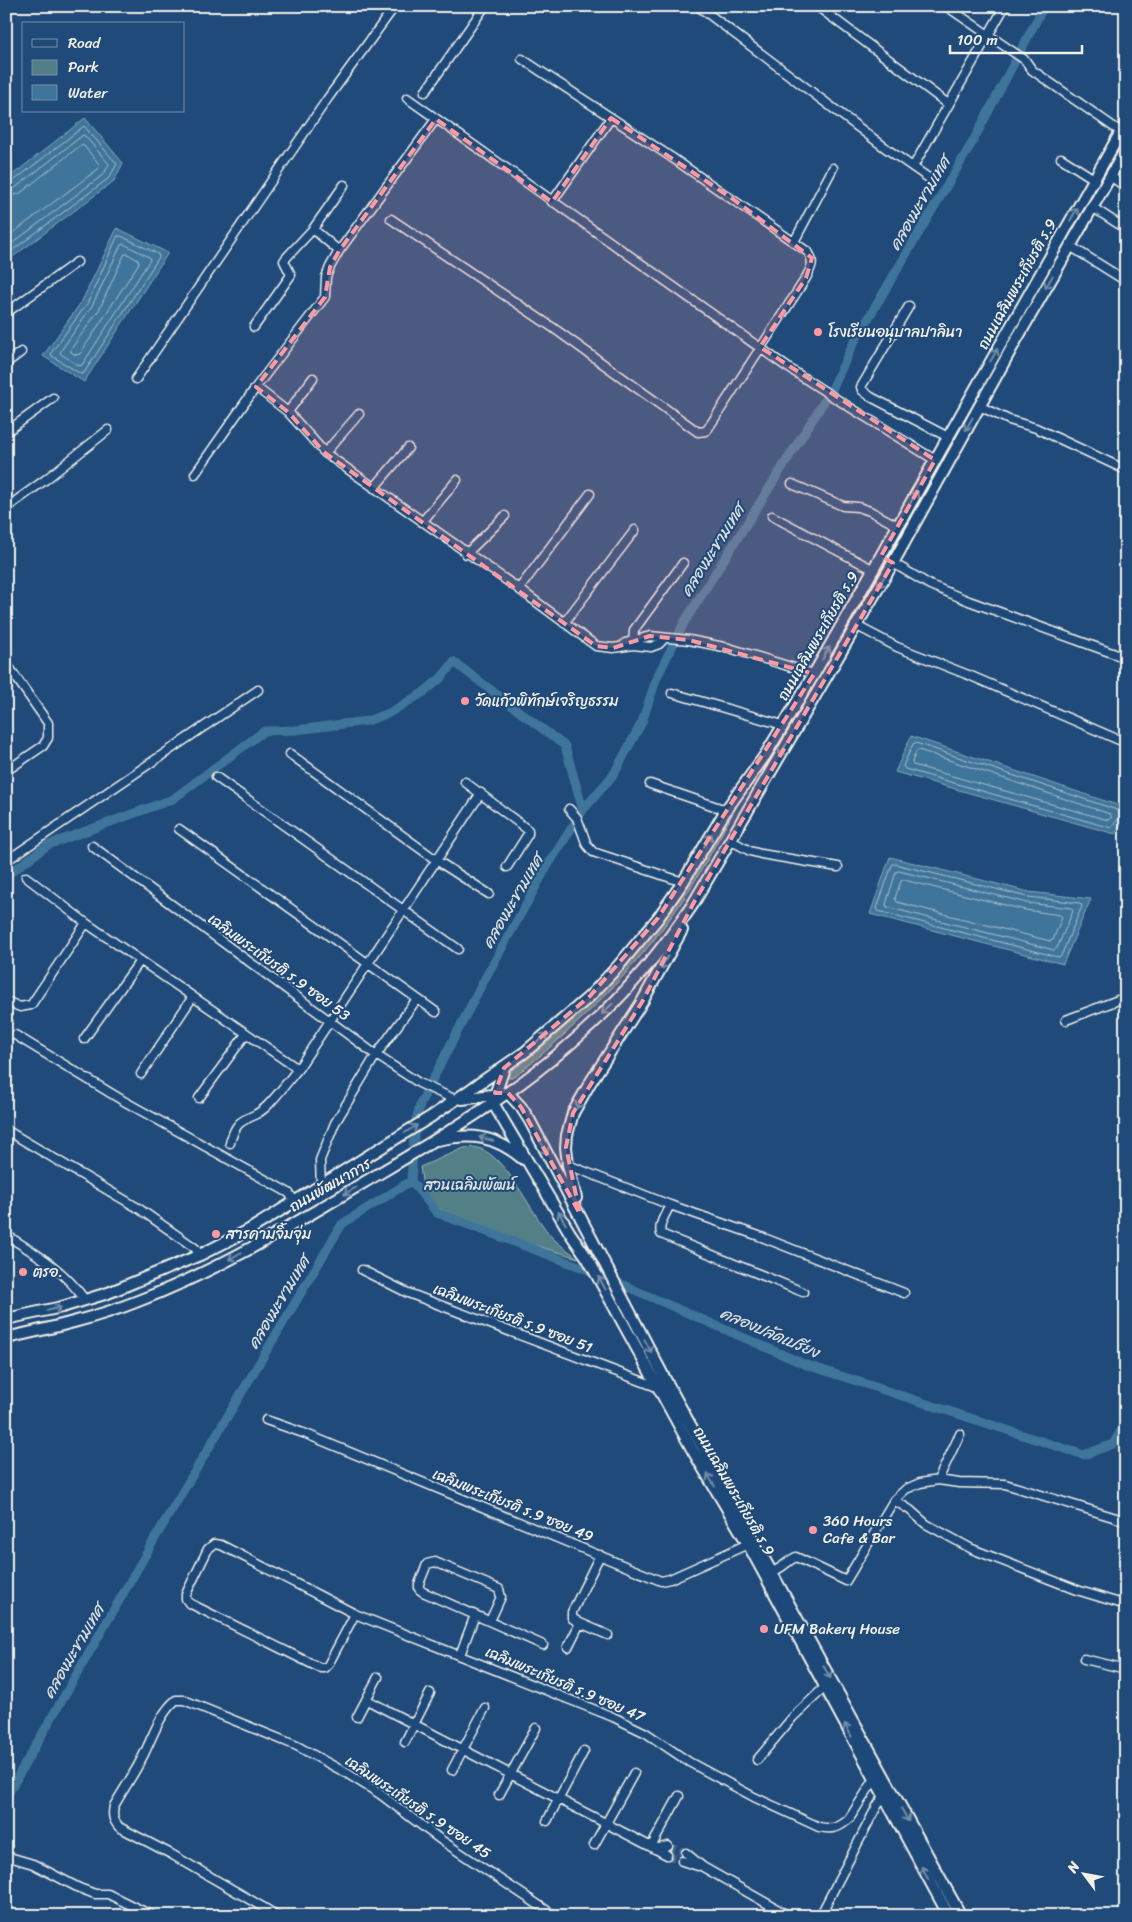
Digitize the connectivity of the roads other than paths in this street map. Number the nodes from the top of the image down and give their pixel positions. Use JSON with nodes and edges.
{"nodes":[{"id":1,"x":395,"y":6,"type":"edge"},
{"id":2,"x":485,"y":6,"type":"edge"},
{"id":3,"x":698,"y":6,"type":"edge"},
{"id":4,"x":816,"y":6,"type":"edge"},
{"id":5,"x":946,"y":6,"type":"edge"},
{"id":6,"x":1005,"y":6,"type":"edge"},
{"id":7,"x":988,"y":37,"type":"junction"},
{"id":8,"x":522,"y":59,"type":"dead end"},
{"id":9,"x":425,"y":92,"type":"dead end"},
{"id":10,"x":407,"y":98,"type":"dead end"},
{"id":11,"x":948,"y":104,"type":"junction"},
{"id":12,"x":611,"y":118,"type":"junction"},
{"id":13,"x":436,"y":119,"type":"junction"},
{"id":14,"x":1123,"y":128,"type":"edge"},
{"id":15,"x":1126,"y":149,"type":"edge"},
{"id":16,"x":1061,"y":158,"type":"dead end"},
{"id":17,"x":913,"y":167,"type":"junction"},
{"id":18,"x":833,"y":168,"type":"dead end"},
{"id":19,"x":1110,"y":176,"type":"junction"},
{"id":20,"x":930,"y":179,"type":"dead end"},
{"id":21,"x":1094,"y":179,"type":"junction"},
{"id":22,"x":344,"y":185,"type":"dead end"},
{"id":23,"x":1126,"y":187,"type":"edge"},
{"id":24,"x":552,"y":202,"type":"junction"},
{"id":25,"x":1092,"y":207,"type":"junction"},
{"id":26,"x":391,"y":218,"type":"dead end"},
{"id":27,"x":313,"y":229,"type":"junction"},
{"id":28,"x":1126,"y":229,"type":"edge"},
{"id":29,"x":794,"y":242,"type":"junction"},
{"id":30,"x":1070,"y":246,"type":"junction"},
{"id":31,"x":339,"y":251,"type":"junction"},
{"id":32,"x":77,"y":262,"type":"dead end"},
{"id":33,"x":1126,"y":281,"type":"edge"},
{"id":34,"x":909,"y":306,"type":"dead end"},
{"id":35,"x":6,"y":313,"type":"edge"},
{"id":36,"x":254,"y":326,"type":"dead end"},
{"id":37,"x":760,"y":348,"type":"junction"},
{"id":38,"x":21,"y":352,"type":"dead end"},
{"id":39,"x":6,"y":363,"type":"edge"},
{"id":40,"x":313,"y":378,"type":"dead end"},
{"id":41,"x":136,"y":379,"type":"dead end"},
{"id":42,"x":256,"y":388,"type":"junction"},
{"id":43,"x":53,"y":398,"type":"dead end"},
{"id":44,"x":979,"y":406,"type":"junction"},
{"id":45,"x":288,"y":412,"type":"junction"},
{"id":46,"x":359,"y":414,"type":"dead end"},
{"id":47,"x":108,"y":430,"type":"dead end"},
{"id":48,"x":6,"y":432,"type":"edge"},
{"id":49,"x":948,"y":437,"type":"junction"},
{"id":50,"x":408,"y":448,"type":"dead end"},
{"id":51,"x":325,"y":453,"type":"junction"},
{"id":52,"x":935,"y":460,"type":"junction"},
{"id":53,"x":1126,"y":470,"type":"edge"},
{"id":54,"x":195,"y":474,"type":"dead end"},
{"id":55,"x":457,"y":480,"type":"dead end"},
{"id":56,"x":792,"y":484,"type":"dead end"},
{"id":57,"x":374,"y":488,"type":"junction"},
{"id":58,"x":590,"y":494,"type":"dead end"},
{"id":59,"x":6,"y":508,"type":"edge"},
{"id":60,"x":505,"y":516,"type":"dead end"},
{"id":61,"x":772,"y":516,"type":"dead end"},
{"id":62,"x":422,"y":522,"type":"junction"},
{"id":63,"x":898,"y":526,"type":"junction"},
{"id":64,"x":635,"y":530,"type":"dead end"},
{"id":65,"x":466,"y":554,"type":"junction"},
{"id":66,"x":881,"y":556,"type":"junction"},
{"id":67,"x":683,"y":563,"type":"dead end"},
{"id":68,"x":893,"y":563,"type":"junction"},
{"id":69,"x":874,"y":570,"type":"junction"},
{"id":70,"x":519,"y":589,"type":"junction"},
{"id":71,"x":564,"y":623,"type":"junction"},
{"id":72,"x":855,"y":625,"type":"junction"},
{"id":73,"x":633,"y":642,"type":"junction"},
{"id":74,"x":1126,"y":658,"type":"edge"},
{"id":75,"x":6,"y":663,"type":"edge"},
{"id":76,"x":814,"y":674,"type":"junction"},
{"id":77,"x":258,"y":690,"type":"dead end"},
{"id":78,"x":672,"y":692,"type":"dead end"},
{"id":79,"x":783,"y":725,"type":"junction"},
{"id":80,"x":1126,"y":743,"type":"edge"},
{"id":81,"x":290,"y":754,"type":"dead end"},
{"id":82,"x":6,"y":771,"type":"edge"},
{"id":83,"x":216,"y":777,"type":"dead end"},
{"id":84,"x":466,"y":782,"type":"dead end"},
{"id":85,"x":650,"y":784,"type":"dead end"},
{"id":86,"x":481,"y":793,"type":"junction"},
{"id":87,"x":569,"y":809,"type":"dead end"},
{"id":88,"x":726,"y":810,"type":"junction"},
{"id":89,"x":179,"y":829,"type":"dead end"},
{"id":90,"x":730,"y":840,"type":"junction"},
{"id":91,"x":92,"y":846,"type":"dead end"},
{"id":92,"x":436,"y":860,"type":"junction"},
{"id":93,"x":6,"y":861,"type":"edge"},
{"id":94,"x":507,"y":867,"type":"dead end"},
{"id":95,"x":838,"y":867,"type":"dead end"},
{"id":96,"x":26,"y":877,"type":"dead end"},
{"id":97,"x":683,"y":882,"type":"junction"},
{"id":98,"x":489,"y":894,"type":"dead end"},
{"id":99,"x":693,"y":904,"type":"junction"},
{"id":100,"x":403,"y":912,"type":"junction"},
{"id":101,"x":86,"y":923,"type":"junction"},
{"id":102,"x":458,"y":949,"type":"dead end"},
{"id":103,"x":140,"y":961,"type":"junction"},
{"id":104,"x":368,"y":965,"type":"junction"},
{"id":105,"x":1126,"y":997,"type":"edge"},
{"id":106,"x":192,"y":998,"type":"junction"},
{"id":107,"x":417,"y":999,"type":"junction"},
{"id":108,"x":6,"y":1001,"type":"edge"},
{"id":109,"x":436,"y":1012,"type":"dead end"},
{"id":110,"x":1066,"y":1020,"type":"dead end"},
{"id":111,"x":329,"y":1022,"type":"junction"},
{"id":112,"x":246,"y":1034,"type":"junction"},
{"id":113,"x":16,"y":1035,"type":"dead end"},
{"id":114,"x":84,"y":1039,"type":"dead end"},
{"id":115,"x":376,"y":1055,"type":"junction"},
{"id":116,"x":504,"y":1068,"type":"junction"},
{"id":117,"x":298,"y":1069,"type":"junction"},
{"id":118,"x":141,"y":1074,"type":"dead end"},
{"id":119,"x":508,"y":1093,"type":"junction"},
{"id":120,"x":199,"y":1098,"type":"dead end"},
{"id":121,"x":494,"y":1098,"type":"junction"},
{"id":122,"x":456,"y":1100,"type":"junction"},
{"id":123,"x":6,"y":1130,"type":"edge"},
{"id":124,"x":433,"y":1141,"type":"junction"},
{"id":125,"x":230,"y":1143,"type":"dead end"},
{"id":126,"x":528,"y":1163,"type":"junction"},
{"id":127,"x":568,"y":1165,"type":"junction"},
{"id":128,"x":322,"y":1186,"type":"junction"},
{"id":129,"x":295,"y":1202,"type":"junction"},
{"id":130,"x":670,"y":1205,"type":"junction"},
{"id":131,"x":580,"y":1214,"type":"junction"},
{"id":132,"x":6,"y":1235,"type":"edge"},
{"id":133,"x":200,"y":1255,"type":"junction"},
{"id":134,"x":362,"y":1270,"type":"dead end"},
{"id":135,"x":803,"y":1292,"type":"dead end"},
{"id":136,"x":904,"y":1293,"type":"dead end"},
{"id":137,"x":85,"y":1300,"type":"junction"},
{"id":138,"x":620,"y":1305,"type":"junction"},
{"id":139,"x":6,"y":1319,"type":"edge"},
{"id":140,"x":6,"y":1338,"type":"edge"},
{"id":141,"x":657,"y":1387,"type":"junction"},
{"id":142,"x":266,"y":1420,"type":"dead end"},
{"id":143,"x":960,"y":1434,"type":"dead end"},
{"id":144,"x":938,"y":1480,"type":"junction"},
{"id":145,"x":894,"y":1500,"type":"junction"},
{"id":146,"x":1126,"y":1521,"type":"edge"},
{"id":147,"x":748,"y":1544,"type":"junction"},
{"id":148,"x":600,"y":1555,"type":"junction"},
{"id":149,"x":772,"y":1572,"type":"junction"},
{"id":150,"x":1126,"y":1605,"type":"edge"},
{"id":151,"x":356,"y":1614,"type":"junction"},
{"id":152,"x":475,"y":1615,"type":"junction"},
{"id":153,"x":490,"y":1621,"type":"junction"},
{"id":154,"x":580,"y":1622,"type":"junction"},
{"id":155,"x":608,"y":1634,"type":"dead end"},
{"id":156,"x":543,"y":1645,"type":"dead end"},
{"id":157,"x":568,"y":1647,"type":"dead end"},
{"id":158,"x":460,"y":1655,"type":"junction"},
{"id":159,"x":1084,"y":1659,"type":"dead end"},
{"id":160,"x":1126,"y":1669,"type":"edge"},
{"id":161,"x":378,"y":1677,"type":"dead end"},
{"id":162,"x":825,"y":1687,"type":"junction"},
{"id":163,"x":430,"y":1693,"type":"dead end"},
{"id":164,"x":367,"y":1700,"type":"junction"},
{"id":165,"x":485,"y":1708,"type":"dead end"},
{"id":166,"x":357,"y":1717,"type":"dead end"},
{"id":167,"x":414,"y":1724,"type":"junction"},
{"id":168,"x":536,"y":1728,"type":"dead end"},
{"id":169,"x":404,"y":1742,"type":"dead end"},
{"id":170,"x":463,"y":1749,"type":"junction"},
{"id":171,"x":584,"y":1751,"type":"dead end"},
{"id":172,"x":757,"y":1760,"type":"dead end"},
{"id":173,"x":452,"y":1770,"type":"dead end"},
{"id":174,"x":634,"y":1773,"type":"dead end"},
{"id":175,"x":511,"y":1774,"type":"junction"},
{"id":176,"x":874,"y":1780,"type":"junction"},
{"id":177,"x":499,"y":1795,"type":"dead end"},
{"id":178,"x":680,"y":1796,"type":"dead end"},
{"id":179,"x":884,"y":1797,"type":"junction"},
{"id":180,"x":558,"y":1798,"type":"junction"},
{"id":181,"x":547,"y":1821,"type":"dead end"},
{"id":182,"x":606,"y":1824,"type":"junction"},
{"id":183,"x":594,"y":1845,"type":"dead end"},
{"id":184,"x":668,"y":1846,"type":"tunnel mouth"},
{"id":185,"x":653,"y":1848,"type":"junction"},
{"id":186,"x":667,"y":1855,"type":"tunnel mouth"},
{"id":187,"x":6,"y":1856,"type":"edge"},
{"id":188,"x":684,"y":1857,"type":"tunnel mouth"},
{"id":189,"x":153,"y":1916,"type":"edge"},
{"id":190,"x":278,"y":1916,"type":"edge"},
{"id":191,"x":556,"y":1916,"type":"edge"},
{"id":192,"x":789,"y":1916,"type":"edge"},
{"id":193,"x":820,"y":1916,"type":"edge"},
{"id":194,"x":948,"y":1916,"type":"edge"},
{"id":195,"x":961,"y":1916,"type":"edge"}],
"edges":[{"from":1,"to":41,"type":"street"},
{"from":2,"to":9,"type":"street"},
{"from":3,"to":17,"type":"street"},
{"from":4,"to":11,"type":"street"},
{"from":5,"to":7,"type":"street"},
{"from":6,"to":7,"type":"street"},
{"from":7,"to":11,"type":"street"},
{"from":7,"to":14,"type":"street"},
{"from":8,"to":12,"type":"street"},
{"from":10,"to":13,"type":"street"},
{"from":11,"to":17,"type":"street"},
{"from":12,"to":24,"type":"street"},
{"from":12,"to":29,"type":"street"},
{"from":13,"to":24,"type":"street"},
{"from":13,"to":31,"type":"street"},
{"from":14,"to":21,"type":"main road","name":"ถนนเฉลิมพระเกียรติ ร.9"},
{"from":15,"to":19,"type":"main road","name":"ถนนเฉลิมพระเกียรติ ร.9"},
{"from":16,"to":21,"type":"street"},
{"from":17,"to":20,"type":"street"},
{"from":18,"to":29,"type":"street"},
{"from":19,"to":23,"type":"street"},
{"from":19,"to":25,"type":"main road","name":"ถนนเฉลิมพระเกียรติ ร.9"},
{"from":49,"to":21,"type":"main road","name":"ถนนเฉลิมพระเกียรติ ร.9","one_way":true},
{"from":22,"to":27,"type":"street"},
{"from":24,"to":37,"type":"street"},
{"from":25,"to":28,"type":"street"},
{"from":25,"to":30,"type":"main road","name":"ถนนเฉลิมพระเกียรติ ร.9"},
{"from":26,"to":37,"type":"street"},
{"from":27,"to":31,"type":"street"},
{"from":27,"to":36,"type":"street"},
{"from":29,"to":37,"type":"street"},
{"from":30,"to":33,"type":"street"},
{"from":30,"to":44,"type":"main road","name":"ถนนเฉลิมพระเกียรติ ร.9","one_way":true},
{"from":31,"to":42,"type":"street"},
{"from":32,"to":35,"type":"street"},
{"from":34,"to":49,"type":"street"},
{"from":37,"to":52,"type":"street"},
{"from":38,"to":39,"type":"street"},
{"from":40,"to":45,"type":"street"},
{"from":42,"to":45,"type":"street"},
{"from":42,"to":54,"type":"street"},
{"from":43,"to":48,"type":"street"},
{"from":44,"to":53,"type":"street"},
{"from":44,"to":68,"type":"main road","name":"ถนนเฉลิมพระเกียรติ ร.9","one_way":true},
{"from":45,"to":51,"type":"street"},
{"from":46,"to":51,"type":"street"},
{"from":47,"to":59,"type":"street"},
{"from":49,"to":52,"type":"main road","name":"ถนนเฉลิมพระเกียรติ ร.9"},
{"from":50,"to":57,"type":"street"},
{"from":51,"to":57,"type":"street"},
{"from":63,"to":52,"type":"main road","name":"ถนนเฉลิมพระเกียรติ ร.9","one_way":true},
{"from":55,"to":62,"type":"street"},
{"from":56,"to":63,"type":"street"},
{"from":57,"to":62,"type":"street"},
{"from":58,"to":70,"type":"street"},
{"from":60,"to":65,"type":"street"},
{"from":61,"to":69,"type":"street"},
{"from":62,"to":65,"type":"street"},
{"from":63,"to":66,"type":"main road","name":"ถนนเฉลิมพระเกียรติ ร.9"},
{"from":64,"to":71,"type":"street"},
{"from":65,"to":70,"type":"street"},
{"from":66,"to":68,"type":"main road"},
{"from":66,"to":69,"type":"main road","name":"ถนนเฉลิมพระเกียรติ ร.9"},
{"from":67,"to":73,"type":"street"},
{"from":68,"to":72,"type":"main road","name":"ถนนเฉลิมพระเกียรติ ร.9","one_way":true},
{"from":68,"to":74,"type":"street"},
{"from":76,"to":69,"type":"main road","name":"ถนนเฉลิมพระเกียรติ ร.9","one_way":true},
{"from":70,"to":71,"type":"street"},
{"from":71,"to":73,"type":"street"},
{"from":72,"to":80,"type":"street"},
{"from":72,"to":90,"type":"main road","name":"ถนนเฉลิมพระเกียรติ ร.9","one_way":true},
{"from":73,"to":76,"type":"street"},
{"from":75,"to":82,"type":"street"},
{"from":76,"to":79,"type":"main road","name":"ถนนเฉลิมพระเกียรติ ร.9"},
{"from":77,"to":93,"type":"street"},
{"from":78,"to":79,"type":"street"},
{"from":79,"to":88,"type":"main road","name":"ถนนเฉลิมพระเกียรติ ร.9"},
{"from":81,"to":92,"type":"street"},
{"from":83,"to":100,"type":"street"},
{"from":84,"to":86,"type":"street"},
{"from":85,"to":88,"type":"street"},
{"from":86,"to":92,"type":"street"},
{"from":86,"to":94,"type":"street"},
{"from":87,"to":97,"type":"street"},
{"from":97,"to":88,"type":"main road","name":"ถนนเฉลิมพระเกียรติ ร.9","one_way":true},
{"from":89,"to":104,"type":"street"},
{"from":90,"to":95,"type":"street"},
{"from":90,"to":99,"type":"main road","name":"ถนนเฉลิมพระเกียรติ ร.9"},
{"from":91,"to":111,"type":"street","name":"เฉลิมพระเกียรติ ร.9 ซอย 53"},
{"from":92,"to":98,"type":"street"},
{"from":92,"to":100,"type":"street"},
{"from":96,"to":101,"type":"street"},
{"from":116,"to":97,"type":"main road","name":"ถนนเฉลิมพระเกียรติ ร.9","one_way":true},
{"from":99,"to":119,"type":"main road","name":"ถนนเฉลิมพระเกียรติ ร.9","one_way":true},
{"from":99,"to":127,"type":"main road","one_way":true},
{"from":100,"to":102,"type":"street"},
{"from":100,"to":104,"type":"street"},
{"from":101,"to":103,"type":"street"},
{"from":101,"to":108,"type":"street"},
{"from":103,"to":106,"type":"street"},
{"from":103,"to":114,"type":"street"},
{"from":104,"to":107,"type":"street"},
{"from":104,"to":111,"type":"street"},
{"from":105,"to":110,"type":"street"},
{"from":106,"to":112,"type":"street"},
{"from":106,"to":118,"type":"street"},
{"from":107,"to":109,"type":"street"},
{"from":107,"to":115,"type":"street"},
{"from":111,"to":115,"type":"street","name":"เฉลิมพระเกียรติ ร.9 ซอย 53"},
{"from":111,"to":117,"type":"street"},
{"from":112,"to":117,"type":"street"},
{"from":112,"to":120,"type":"street"},
{"from":113,"to":129,"type":"street"},
{"from":115,"to":122,"type":"street","name":"เฉลิมพระเกียรติ ร.9 ซอย 53"},
{"from":115,"to":128,"type":"street"},
{"from":116,"to":121,"type":"main road"},
{"from":116,"to":122,"type":"main road","name":"ถนนเฉลิมพระเกียรติ ร.9"},
{"from":117,"to":125,"type":"street"},
{"from":119,"to":121,"type":"main road","name":"ถนนเฉลิมพระเกียรติ ร.9"},
{"from":119,"to":131,"type":"main road","name":"ถนนเฉลิมพระเกียรติ ร.9","one_way":true},
{"from":121,"to":122,"type":"main road"},
{"from":121,"to":124,"type":"main road","name":"ถนนพัฒนาการ"},
{"from":121,"to":126,"type":"main road","name":"ถนนเฉลิมพระเกียรติ ร.9"},
{"from":128,"to":122,"type":"main road","name":"ถนนพัฒนาการ","one_way":true},
{"from":123,"to":133,"type":"street"},
{"from":126,"to":124,"type":"main road","one_way":true},
{"from":124,"to":140,"type":"main road","name":"ถนนพัฒนาการ","one_way":true},
{"from":138,"to":126,"type":"main road","name":"ถนนเฉลิมพระเกียรติ ร.9","one_way":true},
{"from":127,"to":130,"type":"street"},
{"from":127,"to":131,"type":"main road"},
{"from":128,"to":129,"type":"main road","name":"ถนนพัฒนาการ"},
{"from":129,"to":133,"type":"main road","name":"ถนนพัฒนาการ"},
{"from":130,"to":135,"type":"street"},
{"from":130,"to":136,"type":"street"},
{"from":131,"to":138,"type":"main road","name":"ถนนเฉลิมพระเกียรติ ร.9"},
{"from":132,"to":137,"type":"street"},
{"from":133,"to":137,"type":"main road","name":"ถนนพัฒนาการ"},
{"from":134,"to":141,"type":"street","name":"เฉลิมพระเกียรติ ร.9 ซอย 51"},
{"from":139,"to":137,"type":"main road","name":"ถนนพัฒนาการ","one_way":true},
{"from":138,"to":141,"type":"main road","name":"ถนนเฉลิมพระเกียรติ ร.9"},
{"from":138,"to":149,"type":"main road","name":"ถนนเฉลิมพระเกียรติ ร.9","one_way":true},
{"from":147,"to":141,"type":"main road","name":"ถนนเฉลิมพระเกียรติ ร.9","one_way":true},
{"from":142,"to":148,"type":"street","name":"เฉลิมพระเกียรติ ร.9 ซอย 49"},
{"from":143,"to":144,"type":"street"},
{"from":144,"to":145,"type":"street"},
{"from":144,"to":146,"type":"street"},
{"from":145,"to":149,"type":"street"},
{"from":145,"to":150,"type":"street"},
{"from":147,"to":148,"type":"street","name":"เฉลิมพระเกียรติ ร.9 ซอย 49"},
{"from":147,"to":162,"type":"main road","name":"ถนนเฉลิมพระเกียรติ ร.9"},
{"from":148,"to":154,"type":"street"},
{"from":149,"to":195,"type":"main road","name":"ถนนเฉลิมพระเกียรติ ร.9","one_way":true},
{"from":151,"to":151,"type":"street","name":"เฉลิมพระเกียรติ ร.9 ซอย 47"},
{"from":151,"to":158,"type":"street","name":"เฉลิมพระเกียรติ ร.9 ซอย 47"},
{"from":152,"to":153,"type":"street"},
{"from":152,"to":153,"type":"street"},
{"from":152,"to":158,"type":"street"},
{"from":153,"to":156,"type":"street"},
{"from":154,"to":155,"type":"street"},
{"from":154,"to":157,"type":"street"},
{"from":158,"to":176,"type":"street","name":"เฉลิมพระเกียรติ ร.9 ซอย 47"},
{"from":159,"to":160,"type":"street"},
{"from":161,"to":164,"type":"street"},
{"from":162,"to":172,"type":"street"},
{"from":176,"to":162,"type":"main road","name":"ถนนเฉลิมพระเกียรติ ร.9","one_way":true},
{"from":163,"to":167,"type":"street"},
{"from":164,"to":166,"type":"street"},
{"from":164,"to":167,"type":"street"},
{"from":165,"to":170,"type":"street"},
{"from":167,"to":169,"type":"street"},
{"from":167,"to":170,"type":"street"},
{"from":168,"to":175,"type":"street"},
{"from":170,"to":173,"type":"street"},
{"from":170,"to":175,"type":"street"},
{"from":171,"to":180,"type":"street"},
{"from":174,"to":182,"type":"street"},
{"from":175,"to":177,"type":"street"},
{"from":175,"to":180,"type":"street"},
{"from":176,"to":179,"type":"main road","name":"ถนนเฉลิมพระเกียรติ ร.9"},
{"from":178,"to":185,"type":"street"},
{"from":179,"to":193,"type":"street"},
{"from":194,"to":179,"type":"main road","name":"ถนนเฉลิมพระเกียรติ ร.9","one_way":true},
{"from":180,"to":181,"type":"street"},
{"from":180,"to":182,"type":"street"},
{"from":182,"to":183,"type":"street"},
{"from":182,"to":185,"type":"street"},
{"from":184,"to":185,"type":"street"},
{"from":185,"to":186,"type":"street"},
{"from":187,"to":189,"type":"street"},
{"from":188,"to":192,"type":"street"},
{"from":190,"to":191,"type":"street","name":"เฉลิมพระเกียรติ ร.9 ซอย 45"}]}
